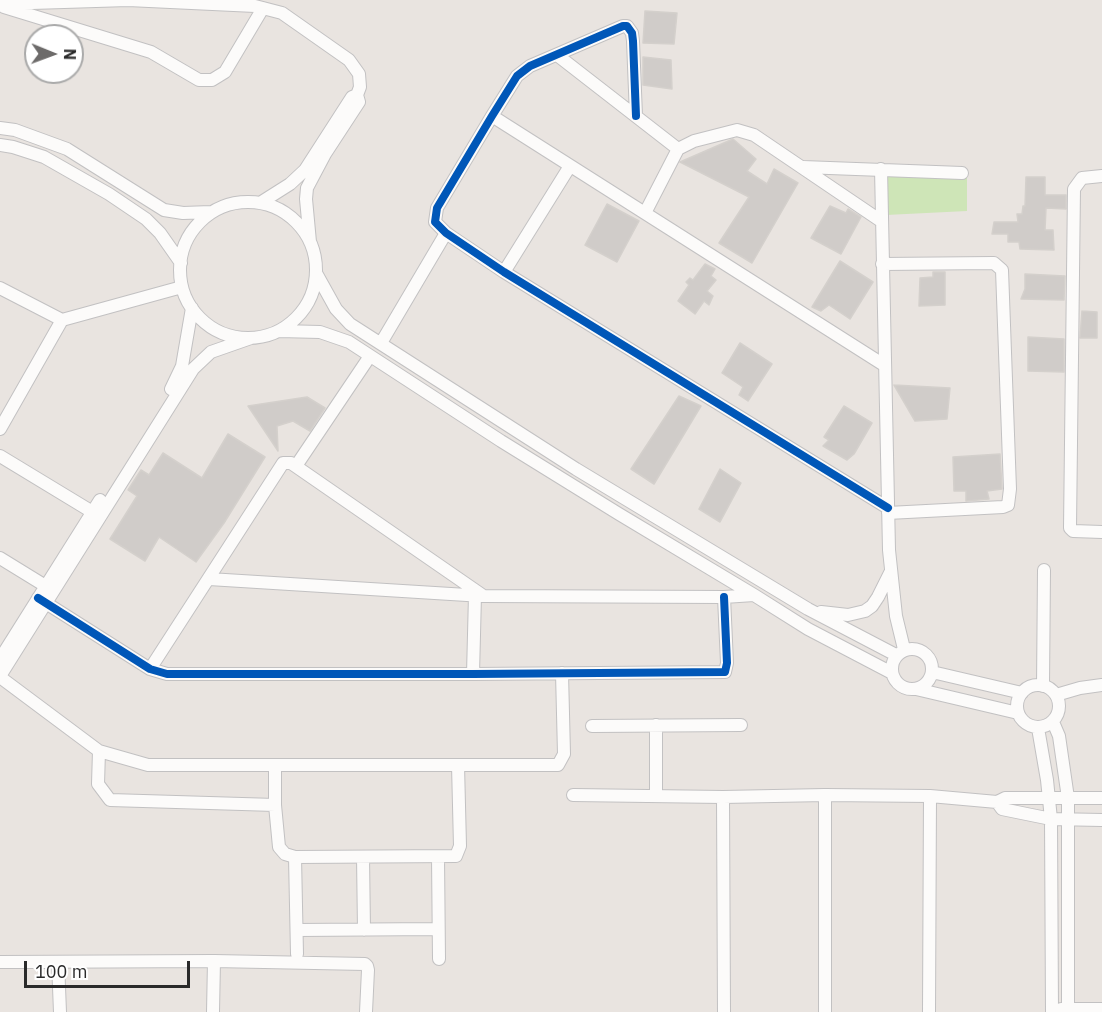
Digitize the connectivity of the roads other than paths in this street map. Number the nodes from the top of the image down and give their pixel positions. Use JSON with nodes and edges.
{"nodes":[{"id":1,"x":163,"y":1,"type":"edge"},
{"id":2,"x":0,"y":5,"type":"edge"},
{"id":3,"x":263,"y":8,"type":"junction"},
{"id":4,"x":557,"y":54,"type":"junction"},
{"id":5,"x":357,"y":95,"type":"junction"},
{"id":6,"x":492,"y":116,"type":"junction"},
{"id":7,"x":636,"y":116,"type":"junction"},
{"id":8,"x":0,"y":128,"type":"edge"},
{"id":9,"x":0,"y":145,"type":"edge"},
{"id":10,"x":678,"y":149,"type":"junction"},
{"id":11,"x":570,"y":166,"type":"junction"},
{"id":12,"x":802,"y":167,"type":"junction"},
{"id":13,"x":881,"y":169,"type":"junction"},
{"id":14,"x":962,"y":173,"type":"dead end"},
{"id":15,"x":1102,"y":176,"type":"edge"},
{"id":16,"x":260,"y":203,"type":"junction"},
{"id":17,"x":213,"y":211,"type":"junction"},
{"id":18,"x":645,"y":213,"type":"junction"},
{"id":19,"x":881,"y":221,"type":"junction"},
{"id":20,"x":446,"y":233,"type":"junction"},
{"id":21,"x":310,"y":242,"type":"junction"},
{"id":22,"x":180,"y":263,"type":"junction"},
{"id":23,"x":882,"y":264,"type":"junction"},
{"id":24,"x":504,"y":272,"type":"junction"},
{"id":25,"x":316,"y":273,"type":"junction"},
{"id":26,"x":182,"y":286,"type":"junction"},
{"id":27,"x":0,"y":288,"type":"edge"},
{"id":28,"x":192,"y":308,"type":"junction"},
{"id":29,"x":62,"y":320,"type":"junction"},
{"id":30,"x":279,"y":331,"type":"junction"},
{"id":31,"x":251,"y":338,"type":"junction"},
{"id":32,"x":381,"y":343,"type":"junction"},
{"id":33,"x":370,"y":356,"type":"junction"},
{"id":34,"x":884,"y":365,"type":"junction"},
{"id":35,"x":0,"y":429,"type":"edge"},
{"id":36,"x":0,"y":456,"type":"edge"},
{"id":37,"x":296,"y":466,"type":"junction"},
{"id":38,"x":888,"y":511,"type":"junction"},
{"id":39,"x":96,"y":514,"type":"junction"},
{"id":40,"x":1102,"y":532,"type":"edge"},
{"id":41,"x":0,"y":558,"type":"edge"},
{"id":42,"x":1044,"y":570,"type":"dead end"},
{"id":43,"x":890,"y":572,"type":"junction"},
{"id":44,"x":209,"y":579,"type":"junction"},
{"id":45,"x":49,"y":589,"type":"junction"},
{"id":46,"x":479,"y":595,"type":"junction"},
{"id":47,"x":754,"y":595,"type":"junction"},
{"id":48,"x":724,"y":597,"type":"junction"},
{"id":49,"x":42,"y":600,"type":"junction"},
{"id":50,"x":812,"y":612,"type":"junction"},
{"id":51,"x":808,"y":629,"type":"junction"},
{"id":52,"x":900,"y":652,"type":"junction"},
{"id":53,"x":0,"y":659,"type":"edge"},
{"id":54,"x":150,"y":669,"type":"junction"},
{"id":55,"x":932,"y":672,"type":"junction"},
{"id":56,"x":562,"y":673,"type":"junction"},
{"id":57,"x":892,"y":673,"type":"junction"},
{"id":58,"x":473,"y":674,"type":"junction"},
{"id":59,"x":0,"y":676,"type":"edge"},
{"id":60,"x":1102,"y":685,"type":"edge"},
{"id":61,"x":1042,"y":686,"type":"junction"},
{"id":62,"x":916,"y":689,"type":"junction"},
{"id":63,"x":1022,"y":693,"type":"junction"},
{"id":64,"x":1056,"y":695,"type":"junction"},
{"id":65,"x":1018,"y":713,"type":"junction"},
{"id":66,"x":1053,"y":722,"type":"junction"},
{"id":67,"x":656,"y":725,"type":"junction"},
{"id":68,"x":741,"y":725,"type":"dead end"},
{"id":69,"x":592,"y":726,"type":"dead end"},
{"id":70,"x":1038,"y":728,"type":"junction"},
{"id":71,"x":99,"y":751,"type":"junction"},
{"id":72,"x":275,"y":765,"type":"junction"},
{"id":73,"x":458,"y":765,"type":"junction"},
{"id":74,"x":573,"y":795,"type":"dead end"},
{"id":75,"x":825,"y":795,"type":"junction"},
{"id":76,"x":656,"y":796,"type":"junction"},
{"id":77,"x":930,"y":796,"type":"junction"},
{"id":78,"x":723,"y":797,"type":"junction"},
{"id":79,"x":1048,"y":798,"type":"junction"},
{"id":80,"x":1068,"y":798,"type":"junction"},
{"id":81,"x":1102,"y":798,"type":"edge"},
{"id":82,"x":997,"y":802,"type":"junction"},
{"id":83,"x":275,"y":805,"type":"junction"},
{"id":84,"x":1050,"y":819,"type":"junction"},
{"id":85,"x":1069,"y":820,"type":"junction"},
{"id":86,"x":1102,"y":820,"type":"edge"},
{"id":87,"x":438,"y":856,"type":"junction"},
{"id":88,"x":296,"y":857,"type":"junction"},
{"id":89,"x":363,"y":857,"type":"junction"},
{"id":90,"x":438,"y":929,"type":"junction"},
{"id":91,"x":297,"y":930,"type":"junction"},
{"id":92,"x":364,"y":930,"type":"junction"},
{"id":93,"x":297,"y":954,"type":"dead end"},
{"id":94,"x":439,"y":959,"type":"dead end"},
{"id":95,"x":214,"y":961,"type":"junction"},
{"id":96,"x":0,"y":962,"type":"edge"},
{"id":97,"x":58,"y":963,"type":"junction"},
{"id":98,"x":1102,"y":1009,"type":"edge"},
{"id":99,"x":1052,"y":1011,"type":"edge"},
{"id":100,"x":1068,"y":1011,"type":"edge"},
{"id":101,"x":60,"y":1012,"type":"edge"},
{"id":102,"x":213,"y":1012,"type":"edge"},
{"id":103,"x":366,"y":1012,"type":"edge"},
{"id":104,"x":724,"y":1012,"type":"edge"},
{"id":105,"x":825,"y":1012,"type":"edge"},
{"id":106,"x":929,"y":1012,"type":"edge"}],
"edges":[{"from":1,"to":2,"type":"street"},
{"from":1,"to":3,"type":"street"},
{"from":2,"to":3,"type":"street"},
{"from":3,"to":5,"type":"street"},
{"from":4,"to":6,"type":"street"},
{"from":4,"to":7,"type":"street"},
{"from":4,"to":7,"type":"street"},
{"from":5,"to":16,"type":"street"},
{"from":5,"to":21,"type":"street"},
{"from":6,"to":11,"type":"street"},
{"from":6,"to":20,"type":"street"},
{"from":7,"to":10,"type":"street"},
{"from":8,"to":17,"type":"street"},
{"from":9,"to":22,"type":"street"},
{"from":10,"to":12,"type":"street"},
{"from":10,"to":18,"type":"street"},
{"from":11,"to":18,"type":"street"},
{"from":11,"to":24,"type":"street"},
{"from":12,"to":13,"type":"street"},
{"from":12,"to":19,"type":"street"},
{"from":13,"to":14,"type":"street"},
{"from":13,"to":19,"type":"street"},
{"from":15,"to":40,"type":"street"},
{"from":16,"to":17,"type":"street"},
{"from":16,"to":21,"type":"street"},
{"from":17,"to":22,"type":"street"},
{"from":18,"to":34,"type":"street"},
{"from":19,"to":23,"type":"street"},
{"from":20,"to":24,"type":"street"},
{"from":20,"to":32,"type":"street"},
{"from":21,"to":25,"type":"street"},
{"from":22,"to":26,"type":"street"},
{"from":23,"to":34,"type":"street"},
{"from":23,"to":38,"type":"street"},
{"from":24,"to":38,"type":"street"},
{"from":25,"to":30,"type":"street"},
{"from":25,"to":32,"type":"street"},
{"from":26,"to":28,"type":"street"},
{"from":26,"to":29,"type":"street"},
{"from":27,"to":29,"type":"street"},
{"from":28,"to":31,"type":"street"},
{"from":28,"to":39,"type":"street"},
{"from":29,"to":35,"type":"street"},
{"from":30,"to":31,"type":"street"},
{"from":30,"to":33,"type":"street"},
{"from":31,"to":39,"type":"street"},
{"from":32,"to":50,"type":"street"},
{"from":33,"to":37,"type":"street"},
{"from":33,"to":47,"type":"street"},
{"from":34,"to":38,"type":"street"},
{"from":36,"to":39,"type":"street"},
{"from":37,"to":44,"type":"street"},
{"from":37,"to":46,"type":"street"},
{"from":38,"to":43,"type":"street"},
{"from":39,"to":45,"type":"street"},
{"from":41,"to":45,"type":"street"},
{"from":42,"to":61,"type":"street"},
{"from":43,"to":50,"type":"street"},
{"from":43,"to":52,"type":"street"},
{"from":44,"to":46,"type":"street"},
{"from":44,"to":54,"type":"street"},
{"from":45,"to":49,"type":"street"},
{"from":46,"to":48,"type":"street"},
{"from":46,"to":58,"type":"street"},
{"from":47,"to":48,"type":"street"},
{"from":47,"to":51,"type":"street"},
{"from":48,"to":56,"type":"street"},
{"from":49,"to":53,"type":"street"},
{"from":49,"to":54,"type":"street"},
{"from":49,"to":59,"type":"street"},
{"from":50,"to":51,"type":"street"},
{"from":50,"to":52,"type":"street"},
{"from":51,"to":57,"type":"street"},
{"from":52,"to":55,"type":"street"},
{"from":52,"to":57,"type":"street"},
{"from":54,"to":58,"type":"street"},
{"from":55,"to":62,"type":"street"},
{"from":55,"to":63,"type":"street"},
{"from":56,"to":58,"type":"street"},
{"from":56,"to":73,"type":"street"},
{"from":57,"to":62,"type":"street"},
{"from":59,"to":71,"type":"street"},
{"from":60,"to":64,"type":"street"},
{"from":61,"to":63,"type":"street"},
{"from":61,"to":64,"type":"street"},
{"from":62,"to":65,"type":"street"},
{"from":63,"to":65,"type":"street"},
{"from":64,"to":66,"type":"street"},
{"from":65,"to":70,"type":"street"},
{"from":66,"to":70,"type":"street"},
{"from":66,"to":80,"type":"street"},
{"from":67,"to":68,"type":"street"},
{"from":67,"to":69,"type":"street"},
{"from":67,"to":76,"type":"street"},
{"from":70,"to":79,"type":"street"},
{"from":71,"to":72,"type":"street"},
{"from":71,"to":83,"type":"street"},
{"from":72,"to":73,"type":"street"},
{"from":72,"to":83,"type":"street"},
{"from":73,"to":87,"type":"street"},
{"from":74,"to":76,"type":"street"},
{"from":75,"to":77,"type":"street"},
{"from":75,"to":78,"type":"street"},
{"from":75,"to":105,"type":"street"},
{"from":76,"to":78,"type":"street"},
{"from":77,"to":82,"type":"street"},
{"from":77,"to":106,"type":"street"},
{"from":78,"to":104,"type":"street"},
{"from":79,"to":80,"type":"street"},
{"from":79,"to":82,"type":"street"},
{"from":79,"to":84,"type":"street"},
{"from":80,"to":81,"type":"street"},
{"from":80,"to":85,"type":"street"},
{"from":82,"to":84,"type":"street"},
{"from":83,"to":88,"type":"street"},
{"from":84,"to":85,"type":"street"},
{"from":84,"to":99,"type":"street"},
{"from":85,"to":86,"type":"street"},
{"from":85,"to":100,"type":"street"},
{"from":87,"to":89,"type":"street"},
{"from":87,"to":90,"type":"street"},
{"from":88,"to":89,"type":"street"},
{"from":88,"to":91,"type":"street"},
{"from":89,"to":92,"type":"street"},
{"from":90,"to":92,"type":"street"},
{"from":90,"to":94,"type":"street"},
{"from":91,"to":92,"type":"street"},
{"from":91,"to":93,"type":"street"},
{"from":95,"to":97,"type":"street"},
{"from":95,"to":102,"type":"street"},
{"from":95,"to":103,"type":"street"},
{"from":96,"to":97,"type":"street"},
{"from":97,"to":101,"type":"street"},
{"from":98,"to":100,"type":"street"},
{"from":99,"to":100,"type":"street"}]}
